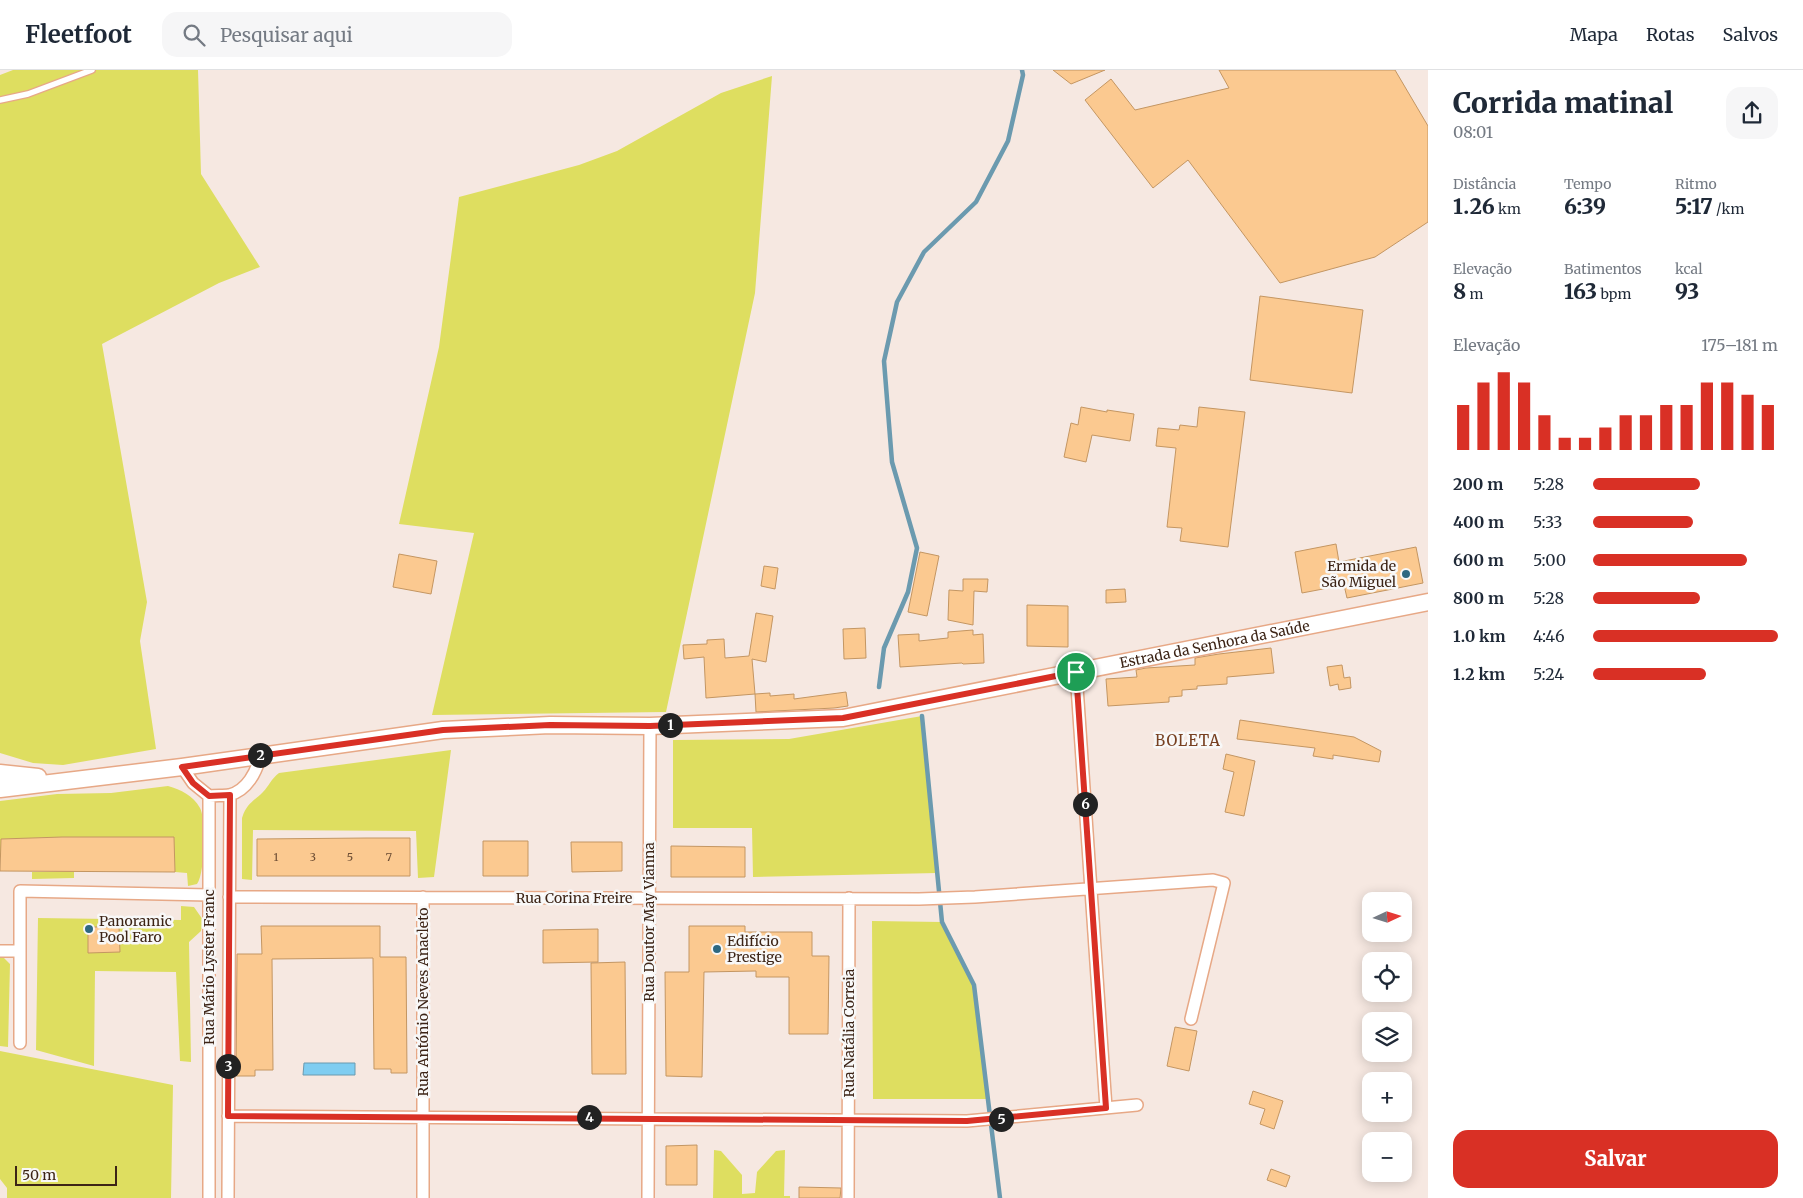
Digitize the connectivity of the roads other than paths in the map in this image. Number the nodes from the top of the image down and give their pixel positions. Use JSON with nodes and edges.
{"nodes":[{"id":1,"x":92,"y":70,"type":"edge"},
{"id":2,"x":0,"y":100,"type":"edge"},
{"id":3,"x":1428,"y":602,"type":"edge"},
{"id":4,"x":1076,"y":672,"type":"junction"},
{"id":5,"x":650,"y":726,"type":"junction"},
{"id":6,"x":260,"y":756,"type":"junction"},
{"id":7,"x":182,"y":767,"type":"junction"},
{"id":8,"x":0,"y":773,"type":"edge"},
{"id":9,"x":78,"y":779,"type":"junction"},
{"id":10,"x":0,"y":789,"type":"edge"},
{"id":11,"x":230,"y":795,"type":"junction"},
{"id":12,"x":209,"y":796,"type":"junction"},
{"id":13,"x":1091,"y":889,"type":"junction"},
{"id":14,"x":209,"y":895,"type":"junction"},
{"id":15,"x":230,"y":897,"type":"junction"},
{"id":16,"x":423,"y":897,"type":"junction"},
{"id":17,"x":649,"y":898,"type":"junction"},
{"id":18,"x":849,"y":898,"type":"junction"},
{"id":19,"x":0,"y":951,"type":"edge"},
{"id":20,"x":20,"y":951,"type":"junction"},
{"id":21,"x":1191,"y":1019,"type":"dead end"},
{"id":22,"x":20,"y":1043,"type":"dead end"},
{"id":23,"x":1137,"y":1105,"type":"dead end"},
{"id":24,"x":1106,"y":1108,"type":"junction"},
{"id":25,"x":228,"y":1116,"type":"junction"},
{"id":26,"x":423,"y":1117,"type":"junction"},
{"id":27,"x":648,"y":1118,"type":"junction"},
{"id":28,"x":848,"y":1120,"type":"junction"},
{"id":29,"x":209,"y":1198,"type":"edge"},
{"id":30,"x":228,"y":1198,"type":"edge"},
{"id":31,"x":422,"y":1198,"type":"edge"},
{"id":32,"x":648,"y":1198,"type":"edge"},
{"id":33,"x":848,"y":1198,"type":"edge"}],
"edges":[{"from":1,"to":2,"type":"lane"},
{"from":3,"to":4,"type":"street","name":"Estrada da Senhora da Saúde"},
{"from":4,"to":5,"type":"street","name":"Estrada da Senhora da Saúde"},
{"from":4,"to":13,"type":"street"},
{"from":5,"to":6,"type":"street","name":"Estrada da Senhora da Saúde"},
{"from":5,"to":17,"type":"street","name":"Rua Doutor May Vianna"},
{"from":6,"to":7,"type":"street","name":"Estrada da Senhora da Saúde"},
{"from":6,"to":11,"type":"street"},
{"from":7,"to":9,"type":"street","name":"Estrada da Senhora da Saúde"},
{"from":7,"to":12,"type":"street"},
{"from":8,"to":9,"type":"street"},
{"from":9,"to":10,"type":"street"},
{"from":11,"to":12,"type":"street"},
{"from":11,"to":15,"type":"street","name":"Rua Mário Lyster Franc"},
{"from":12,"to":14,"type":"street","name":"Rua Mário Lyster Franc"},
{"from":13,"to":18,"type":"street","name":"Rua Corina Freire"},
{"from":13,"to":21,"type":"street","name":"Rua Corina Freire"},
{"from":13,"to":24,"type":"street"},
{"from":14,"to":20,"type":"street"},
{"from":14,"to":29,"type":"street","name":"Rua Mário Lyster Franc"},
{"from":15,"to":16,"type":"street","name":"Rua Corina Freire"},
{"from":15,"to":25,"type":"street","name":"Rua Mário Lyster Franc"},
{"from":16,"to":17,"type":"street","name":"Rua Corina Freire"},
{"from":16,"to":26,"type":"street","name":"Rua António Neves Anacleto"},
{"from":17,"to":18,"type":"street","name":"Rua Corina Freire"},
{"from":17,"to":27,"type":"street","name":"Rua Doutor May Vianna"},
{"from":18,"to":28,"type":"street","name":"Rua Natália Correia"},
{"from":19,"to":20,"type":"street"},
{"from":20,"to":22,"type":"street"},
{"from":23,"to":24,"type":"street"},
{"from":24,"to":28,"type":"street"},
{"from":25,"to":26,"type":"street"},
{"from":25,"to":30,"type":"street","name":"Rua Mário Lyster Franc"},
{"from":26,"to":27,"type":"street"},
{"from":26,"to":31,"type":"street","name":"Rua António Neves Anacleto"},
{"from":27,"to":28,"type":"street"},
{"from":27,"to":32,"type":"street"},
{"from":28,"to":33,"type":"street","name":"Rua Natália Correia"}]}
